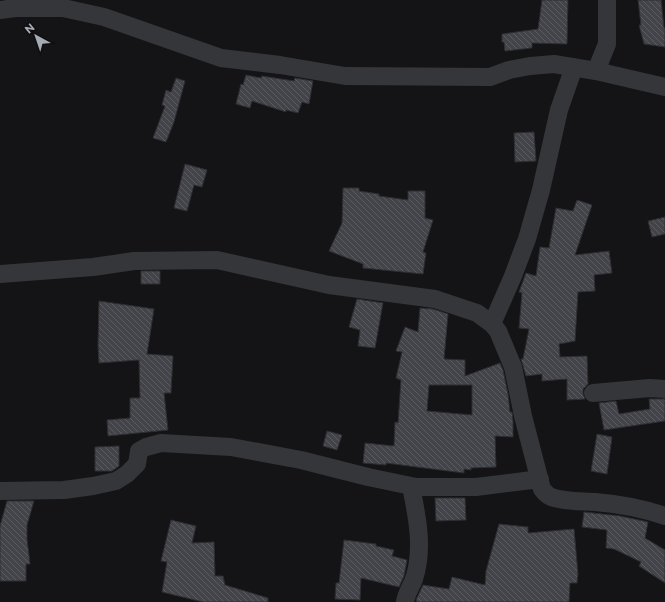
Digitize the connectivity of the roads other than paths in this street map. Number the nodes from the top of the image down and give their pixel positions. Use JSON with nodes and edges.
{"nodes":[{"id":1,"x":607,"y":0,"type":"edge"},
{"id":2,"x":0,"y":10,"type":"edge"},
{"id":3,"x":574,"y":67,"type":"junction"},
{"id":4,"x":596,"y":71,"type":"junction"},
{"id":5,"x":665,"y":87,"type":"edge"},
{"id":6,"x":0,"y":274,"type":"edge"},
{"id":7,"x":492,"y":324,"type":"junction"},
{"id":8,"x":665,"y":388,"type":"edge"},
{"id":9,"x":593,"y":393,"type":"dead end"},
{"id":10,"x":540,"y":479,"type":"junction"},
{"id":11,"x":411,"y":486,"type":"junction"},
{"id":12,"x":0,"y":491,"type":"edge"},
{"id":13,"x":665,"y":516,"type":"edge"},
{"id":14,"x":405,"y":602,"type":"edge"}],
"edges":[{"from":1,"to":4,"type":"street"},
{"from":2,"to":3,"type":"street"},
{"from":3,"to":4,"type":"street"},
{"from":3,"to":7,"type":"street"},
{"from":4,"to":5,"type":"street"},
{"from":6,"to":7,"type":"street"},
{"from":7,"to":10,"type":"street"},
{"from":8,"to":9,"type":"street"},
{"from":10,"to":11,"type":"street"},
{"from":10,"to":13,"type":"street"},
{"from":11,"to":12,"type":"street"},
{"from":11,"to":14,"type":"street"}]}
